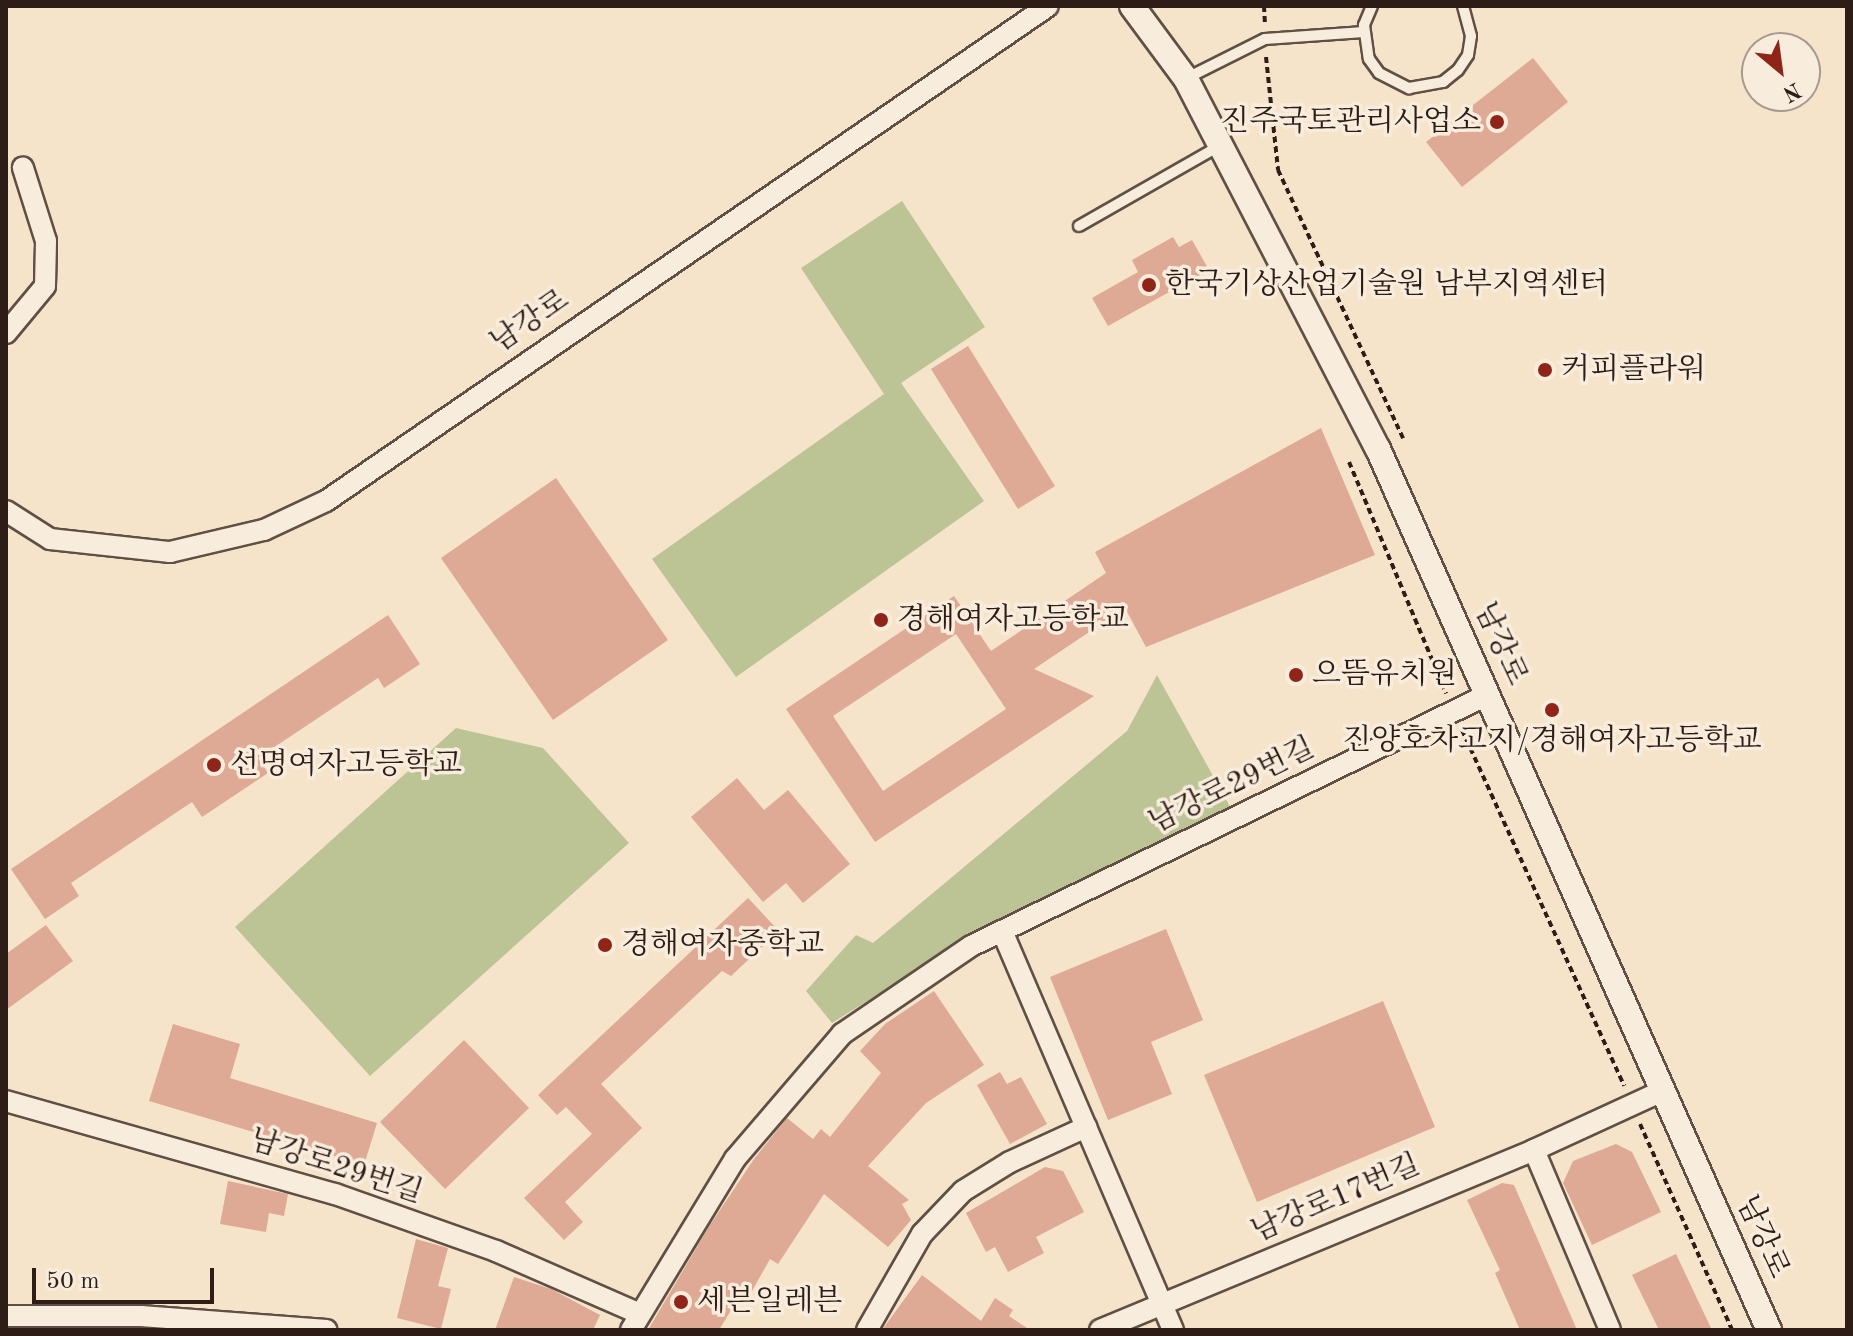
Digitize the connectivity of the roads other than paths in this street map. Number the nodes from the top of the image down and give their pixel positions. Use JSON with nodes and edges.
{"nodes":[{"id":1,"x":1048,"y":6,"type":"edge"},
{"id":2,"x":1132,"y":6,"type":"edge"},
{"id":3,"x":1372,"y":6,"type":"edge"},
{"id":4,"x":1463,"y":6,"type":"edge"},
{"id":5,"x":1364,"y":32,"type":"junction"},
{"id":6,"x":1186,"y":79,"type":"junction"},
{"id":7,"x":1221,"y":145,"type":"junction"},
{"id":8,"x":23,"y":168,"type":"dead end"},
{"id":9,"x":1079,"y":226,"type":"dead end"},
{"id":10,"x":6,"y":333,"type":"edge"},
{"id":11,"x":6,"y":511,"type":"edge"},
{"id":12,"x":1487,"y":695,"type":"junction"},
{"id":13,"x":1002,"y":931,"type":"junction"},
{"id":14,"x":1662,"y":1091,"type":"junction"},
{"id":15,"x":6,"y":1101,"type":"edge"},
{"id":16,"x":1086,"y":1127,"type":"junction"},
{"id":17,"x":1534,"y":1150,"type":"junction"},
{"id":18,"x":1162,"y":1303,"type":"junction"},
{"id":19,"x":6,"y":1316,"type":"edge"},
{"id":20,"x":636,"y":1322,"type":"edge"},
{"id":21,"x":326,"y":1330,"type":"edge"},
{"id":22,"x":867,"y":1330,"type":"edge"},
{"id":23,"x":1100,"y":1330,"type":"edge"},
{"id":24,"x":1173,"y":1330,"type":"edge"},
{"id":25,"x":1610,"y":1330,"type":"edge"},
{"id":26,"x":1769,"y":1330,"type":"edge"}],
"edges":[{"from":1,"to":11,"type":"street","name":"남강로"},
{"from":2,"to":6,"type":"street","name":"남강로"},
{"from":3,"to":5,"type":"lane"},
{"from":4,"to":5,"type":"lane"},
{"from":5,"to":6,"type":"lane"},
{"from":6,"to":7,"type":"street","name":"남강로"},
{"from":7,"to":9,"type":"lane"},
{"from":7,"to":12,"type":"street","name":"남강로"},
{"from":8,"to":10,"type":"street"},
{"from":12,"to":13,"type":"street","name":"남강로29번길"},
{"from":12,"to":14,"type":"street","name":"남강로"},
{"from":13,"to":16,"type":"street"},
{"from":13,"to":20,"type":"street","name":"남강로29번길"},
{"from":14,"to":17,"type":"street","name":"남강로17번길"},
{"from":14,"to":26,"type":"street","name":"남강로"},
{"from":15,"to":20,"type":"street","name":"남강로29번길"},
{"from":16,"to":18,"type":"street"},
{"from":16,"to":22,"type":"street"},
{"from":17,"to":18,"type":"street","name":"남강로17번길"},
{"from":17,"to":25,"type":"street"},
{"from":18,"to":23,"type":"street","name":"남강로17번길"},
{"from":18,"to":24,"type":"street"},
{"from":19,"to":21,"type":"street"}]}
